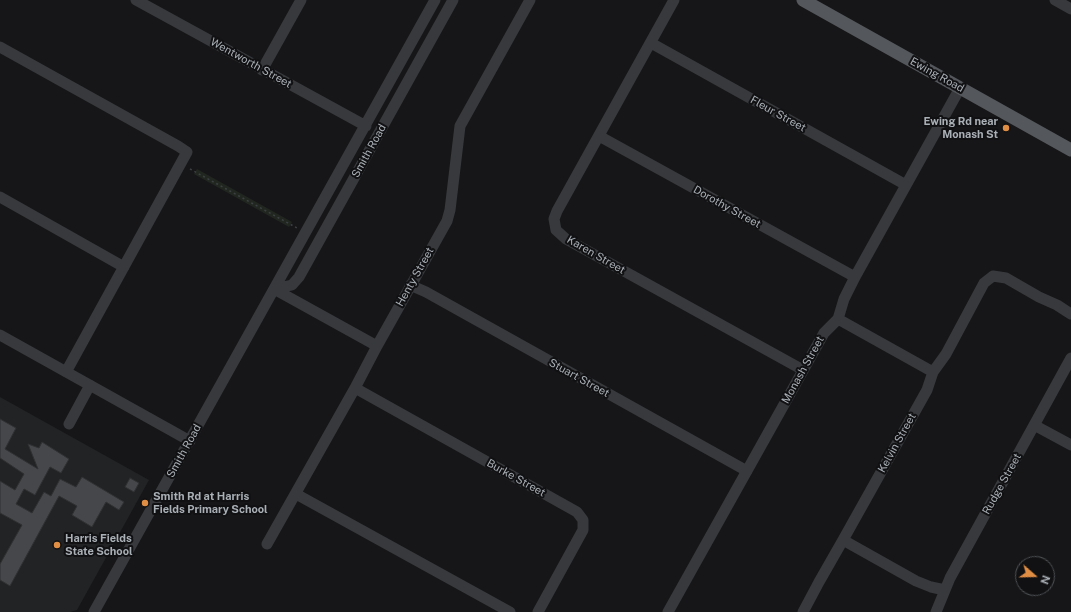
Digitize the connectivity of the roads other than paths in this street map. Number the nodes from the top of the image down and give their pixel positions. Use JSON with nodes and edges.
{"nodes":[{"id":1,"x":136,"y":0,"type":"edge"},
{"id":2,"x":301,"y":0,"type":"edge"},
{"id":3,"x":435,"y":0,"type":"edge"},
{"id":4,"x":453,"y":0,"type":"edge"},
{"id":5,"x":530,"y":0,"type":"edge"},
{"id":6,"x":674,"y":0,"type":"edge"},
{"id":7,"x":803,"y":0,"type":"edge"},
{"id":8,"x":1055,"y":0,"type":"edge"},
{"id":9,"x":1071,"y":9,"type":"edge"},
{"id":10,"x":650,"y":43,"type":"junction"},
{"id":11,"x":0,"y":47,"type":"edge"},
{"id":12,"x":262,"y":70,"type":"junction"},
{"id":13,"x":960,"y":88,"type":"junction"},
{"id":14,"x":366,"y":126,"type":"junction"},
{"id":15,"x":599,"y":136,"type":"junction"},
{"id":16,"x":1071,"y":150,"type":"edge"},
{"id":17,"x":906,"y":185,"type":"junction"},
{"id":18,"x":0,"y":197,"type":"edge"},
{"id":19,"x":124,"y":267,"type":"junction"},
{"id":20,"x":855,"y":277,"type":"junction"},
{"id":21,"x":410,"y":285,"type":"junction"},
{"id":22,"x":274,"y":289,"type":"junction"},
{"id":23,"x":1071,"y":314,"type":"edge"},
{"id":24,"x":838,"y":320,"type":"junction"},
{"id":25,"x":0,"y":335,"type":"edge"},
{"id":26,"x":377,"y":346,"type":"junction"},
{"id":27,"x":1071,"y":358,"type":"edge"},
{"id":28,"x":803,"y":370,"type":"junction"},
{"id":29,"x":66,"y":372,"type":"junction"},
{"id":30,"x":932,"y":372,"type":"junction"},
{"id":31,"x":90,"y":385,"type":"junction"},
{"id":32,"x":355,"y":388,"type":"junction"},
{"id":33,"x":69,"y":424,"type":"dead end"},
{"id":34,"x":1034,"y":425,"type":"junction"},
{"id":35,"x":190,"y":441,"type":"junction"},
{"id":36,"x":1071,"y":445,"type":"edge"},
{"id":37,"x":747,"y":471,"type":"junction"},
{"id":38,"x":296,"y":494,"type":"junction"},
{"id":39,"x":843,"y":540,"type":"junction"},
{"id":40,"x":267,"y":544,"type":"dead end"},
{"id":41,"x":946,"y":590,"type":"junction"},
{"id":42,"x":94,"y":612,"type":"edge"},
{"id":43,"x":510,"y":612,"type":"edge"},
{"id":44,"x":538,"y":612,"type":"edge"},
{"id":45,"x":668,"y":612,"type":"edge"},
{"id":46,"x":803,"y":612,"type":"edge"},
{"id":47,"x":936,"y":612,"type":"edge"}],
"edges":[{"from":1,"to":12,"type":"street","name":"Wentworth Street"},
{"from":2,"to":12,"type":"street"},
{"from":3,"to":14,"type":"street","name":"Smith Road"},
{"from":4,"to":22,"type":"street","name":"Smith Road"},
{"from":5,"to":21,"type":"street","name":"Henty Street"},
{"from":6,"to":10,"type":"street","name":"Karen Street"},
{"from":7,"to":13,"type":"main road","name":"Ewing Road"},
{"from":8,"to":9,"type":"street"},
{"from":10,"to":15,"type":"street","name":"Karen Street"},
{"from":10,"to":17,"type":"street","name":"Fleur Street"},
{"from":11,"to":19,"type":"street"},
{"from":12,"to":14,"type":"street","name":"Wentworth Street"},
{"from":13,"to":16,"type":"main road","name":"Ewing Road"},
{"from":13,"to":17,"type":"street"},
{"from":14,"to":22,"type":"street","name":"Smith Road"},
{"from":15,"to":20,"type":"street","name":"Dorothy Street"},
{"from":15,"to":28,"type":"street","name":"Karen Street"},
{"from":17,"to":20,"type":"street"},
{"from":18,"to":19,"type":"street"},
{"from":19,"to":29,"type":"street"},
{"from":20,"to":24,"type":"street"},
{"from":21,"to":26,"type":"street","name":"Henty Street"},
{"from":21,"to":37,"type":"street","name":"Stuart Street"},
{"from":22,"to":26,"type":"street"},
{"from":22,"to":35,"type":"street","name":"Smith Road"},
{"from":23,"to":30,"type":"street","name":"Kelvin Street"},
{"from":24,"to":28,"type":"street","name":"Monash Street"},
{"from":24,"to":30,"type":"street"},
{"from":25,"to":29,"type":"street"},
{"from":26,"to":32,"type":"street","name":"Henty Street"},
{"from":27,"to":34,"type":"street","name":"Rudge Street"},
{"from":28,"to":37,"type":"street","name":"Monash Street"},
{"from":29,"to":31,"type":"street"},
{"from":30,"to":39,"type":"street","name":"Kelvin Street"},
{"from":31,"to":33,"type":"street"},
{"from":31,"to":35,"type":"street"},
{"from":32,"to":38,"type":"street","name":"Henty Street"},
{"from":32,"to":44,"type":"street","name":"Burke Street"},
{"from":34,"to":36,"type":"street"},
{"from":34,"to":41,"type":"street","name":"Rudge Street"},
{"from":35,"to":42,"type":"street","name":"Smith Road"},
{"from":37,"to":45,"type":"street","name":"Monash Street"},
{"from":38,"to":40,"type":"street","name":"Henty Street"},
{"from":38,"to":43,"type":"street"},
{"from":39,"to":41,"type":"street"},
{"from":39,"to":46,"type":"street","name":"Kelvin Street"},
{"from":41,"to":47,"type":"street","name":"Rudge Street"}]}
